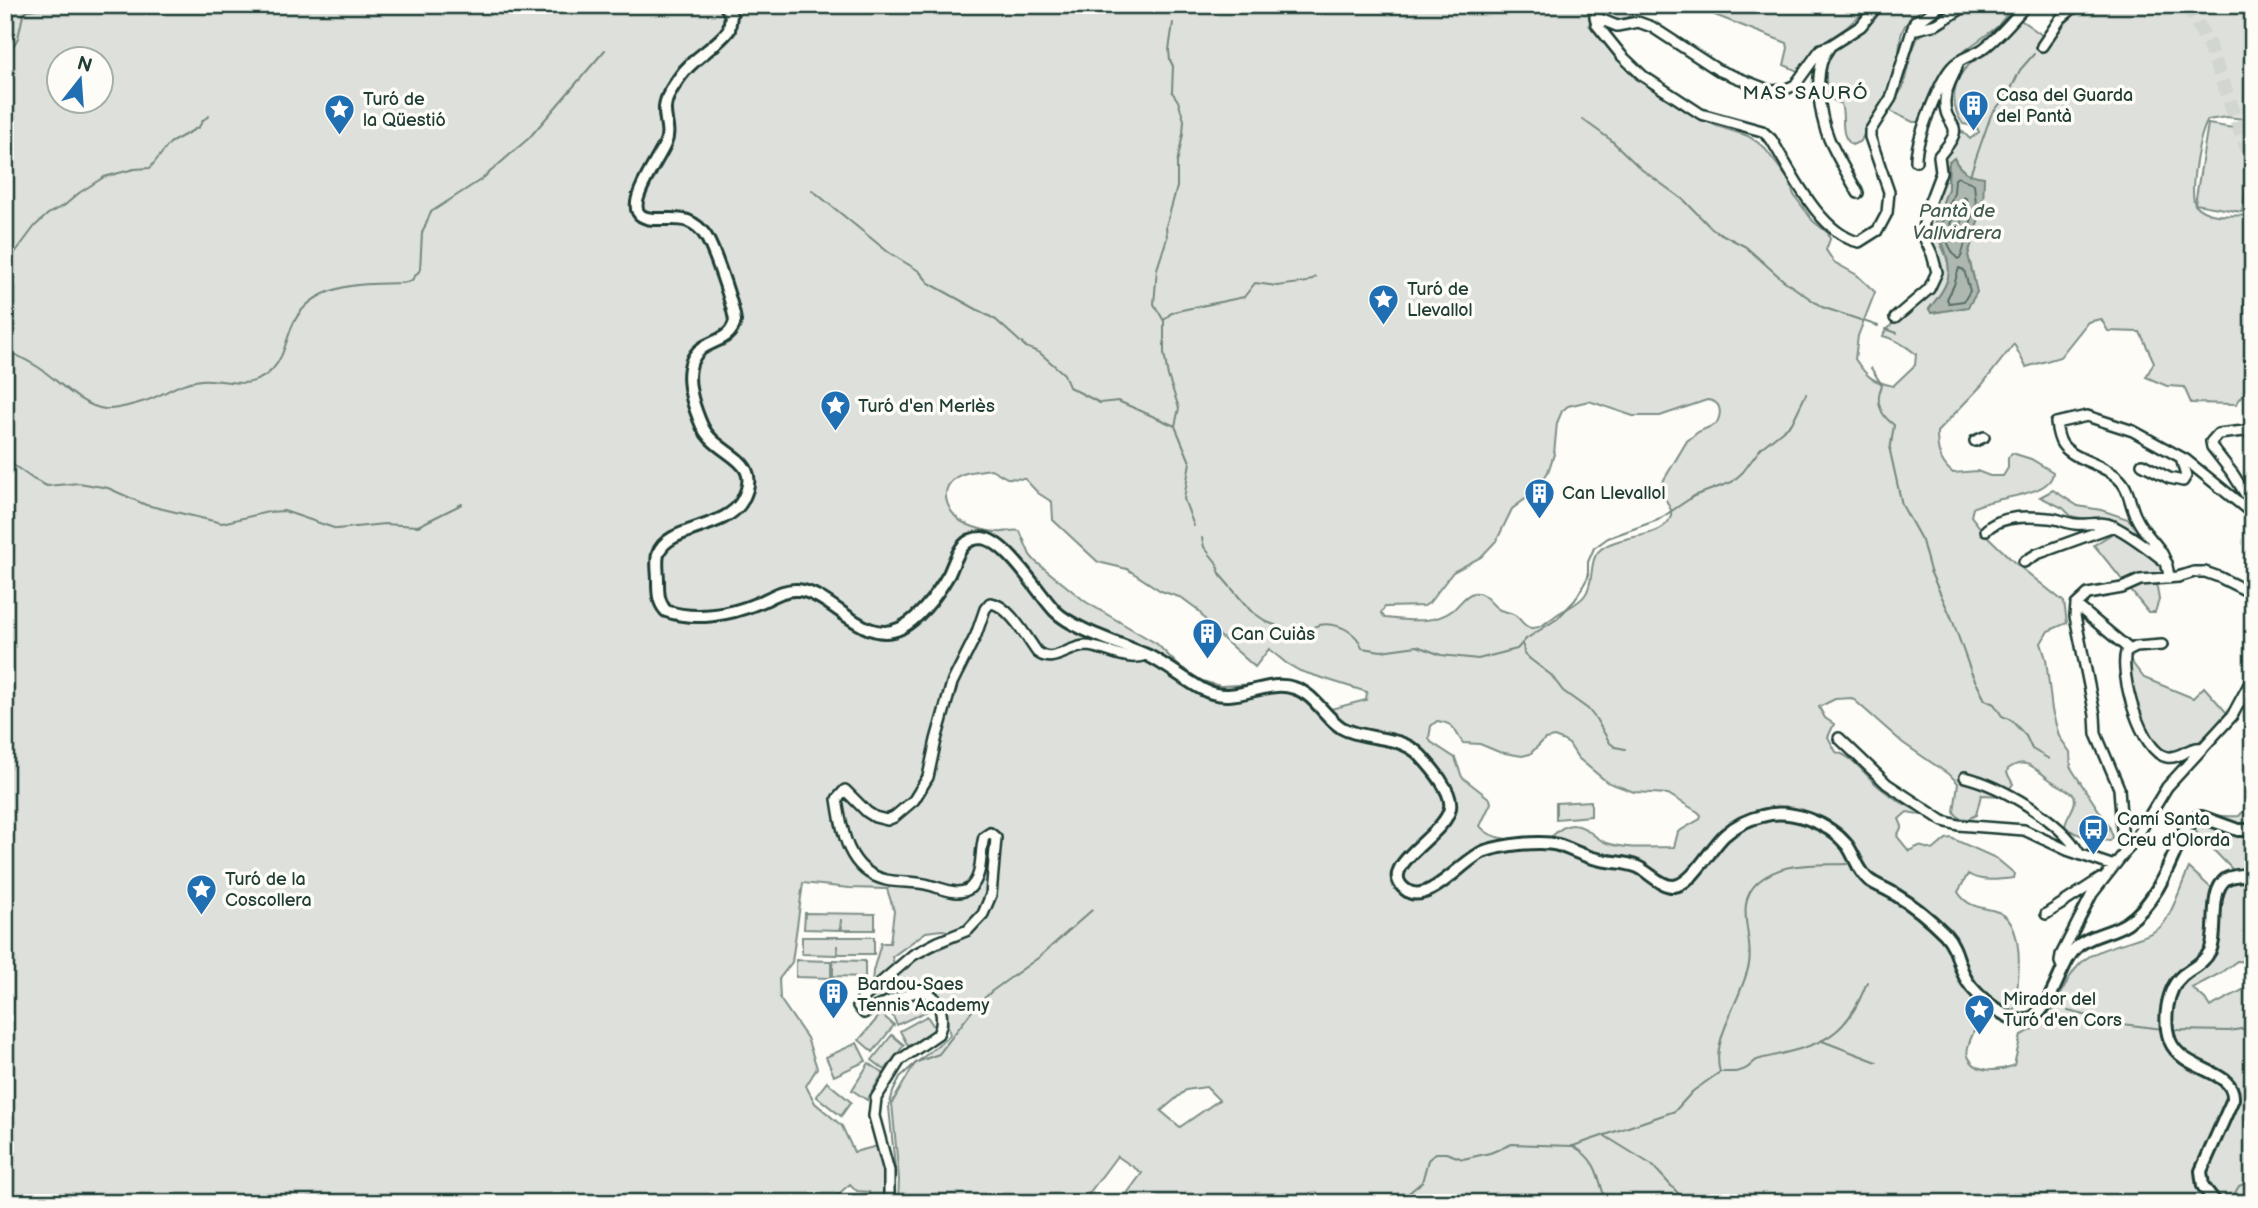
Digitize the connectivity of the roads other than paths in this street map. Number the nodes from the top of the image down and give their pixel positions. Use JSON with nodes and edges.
{"nodes":[{"id":1,"x":725,"y":5,"type":"edge"},
{"id":2,"x":1878,"y":5,"type":"edge"},
{"id":3,"x":1941,"y":5,"type":"edge"},
{"id":4,"x":1967,"y":5,"type":"edge"},
{"id":5,"x":2025,"y":5,"type":"edge"},
{"id":6,"x":2077,"y":5,"type":"edge"},
{"id":7,"x":1912,"y":30,"type":"junction"},
{"id":8,"x":1830,"y":46,"type":"junction"},
{"id":9,"x":2042,"y":46,"type":"dead end"},
{"id":10,"x":1959,"y":61,"type":"junction"},
{"id":11,"x":1916,"y":161,"type":"dead end"},
{"id":12,"x":1858,"y":192,"type":"dead end"},
{"id":13,"x":1895,"y":318,"type":"dead end"},
{"id":14,"x":2253,"y":430,"type":"edge"},
{"id":15,"x":2181,"y":457,"type":"junction"},
{"id":16,"x":2142,"y":464,"type":"dead end"},
{"id":17,"x":2253,"y":506,"type":"edge"},
{"id":18,"x":2253,"y":514,"type":"edge"},
{"id":19,"x":2114,"y":526,"type":"junction"},
{"id":20,"x":1986,"y":530,"type":"dead end"},
{"id":21,"x":2024,"y":562,"type":"dead end"},
{"id":22,"x":2167,"y":564,"type":"junction"},
{"id":23,"x":2169,"y":578,"type":"junction"},
{"id":24,"x":2253,"y":594,"type":"edge"},
{"id":25,"x":2076,"y":604,"type":"junction"},
{"id":26,"x":2162,"y":645,"type":"dead end"},
{"id":27,"x":2129,"y":649,"type":"junction"},
{"id":28,"x":1146,"y":655,"type":"junction"},
{"id":29,"x":2253,"y":677,"type":"edge"},
{"id":30,"x":1839,"y":738,"type":"dead end"},
{"id":31,"x":2203,"y":748,"type":"junction"},
{"id":32,"x":1965,"y":777,"type":"dead end"},
{"id":33,"x":2253,"y":830,"type":"edge"},
{"id":34,"x":2127,"y":850,"type":"junction"},
{"id":35,"x":2079,"y":853,"type":"junction"},
{"id":36,"x":2114,"y":866,"type":"junction"},
{"id":37,"x":2253,"y":874,"type":"edge"},
{"id":38,"x":2106,"y":875,"type":"junction"},
{"id":39,"x":2046,"y":914,"type":"dead end"},
{"id":40,"x":2063,"y":969,"type":"junction"},
{"id":41,"x":889,"y":1203,"type":"edge"},
{"id":42,"x":2217,"y":1203,"type":"edge"}],
"edges":[{"from":1,"to":28,"type":"main road"},
{"from":2,"to":8,"type":"street"},
{"from":3,"to":7,"type":"street"},
{"from":4,"to":7,"type":"street"},
{"from":5,"to":10,"type":"street"},
{"from":6,"to":9,"type":"street"},
{"from":7,"to":8,"type":"street"},
{"from":8,"to":12,"type":"street"},
{"from":10,"to":11,"type":"street"},
{"from":10,"to":13,"type":"street"},
{"from":14,"to":17,"type":"street"},
{"from":15,"to":16,"type":"street"},
{"from":15,"to":18,"type":"street"},
{"from":15,"to":22,"type":"street"},
{"from":19,"to":20,"type":"street"},
{"from":19,"to":21,"type":"street"},
{"from":19,"to":22,"type":"street"},
{"from":22,"to":23,"type":"street"},
{"from":23,"to":24,"type":"street"},
{"from":23,"to":25,"type":"street"},
{"from":25,"to":27,"type":"street"},
{"from":25,"to":34,"type":"street"},
{"from":26,"to":27,"type":"street"},
{"from":27,"to":31,"type":"street"},
{"from":28,"to":40,"type":"main road"},
{"from":28,"to":41,"type":"street"},
{"from":29,"to":31,"type":"street"},
{"from":30,"to":35,"type":"street"},
{"from":31,"to":34,"type":"street"},
{"from":32,"to":35,"type":"street"},
{"from":33,"to":40,"type":"main road"},
{"from":34,"to":36,"type":"street"},
{"from":35,"to":36,"type":"street"},
{"from":36,"to":38,"type":"street"},
{"from":37,"to":42,"type":"main road"},
{"from":38,"to":39,"type":"street"},
{"from":38,"to":40,"type":"street"}]}
